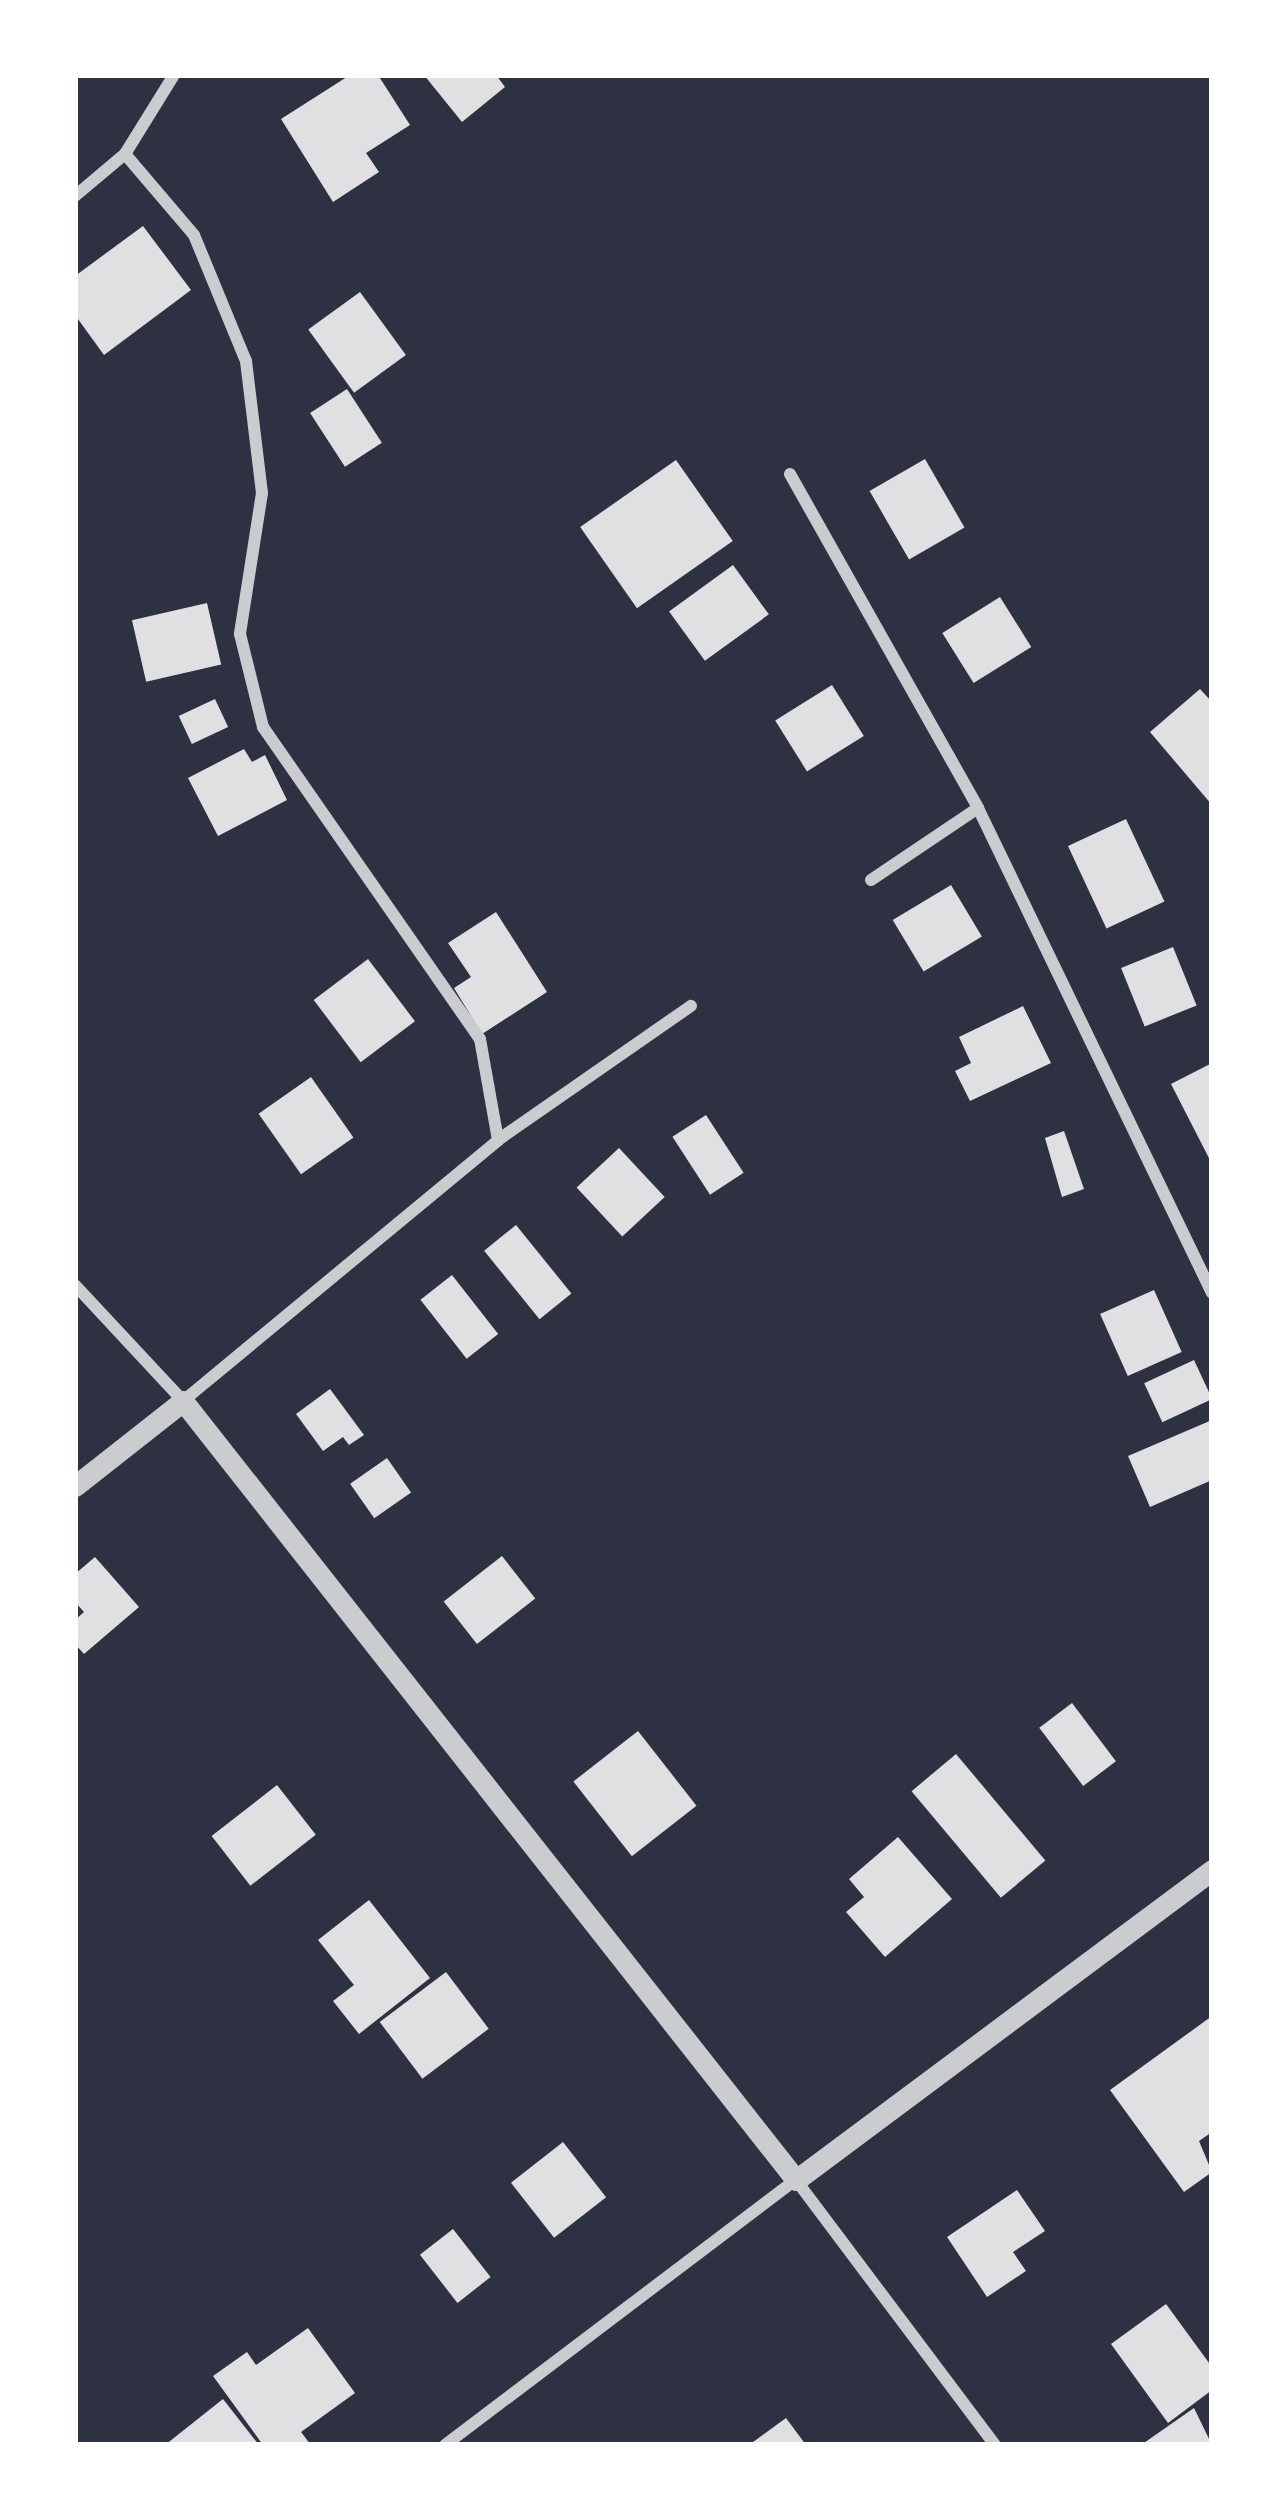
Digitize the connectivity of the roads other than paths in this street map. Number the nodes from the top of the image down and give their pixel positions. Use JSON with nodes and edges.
{"nodes":[{"id":1,"x":173,"y":75,"type":"edge"},
{"id":2,"x":125,"y":154,"type":"junction"},
{"id":3,"x":75,"y":196,"type":"edge"},
{"id":4,"x":790,"y":474,"type":"dead end"},
{"id":5,"x":978,"y":808,"type":"junction"},
{"id":6,"x":872,"y":880,"type":"dead end"},
{"id":7,"x":691,"y":1006,"type":"dead end"},
{"id":8,"x":498,"y":1140,"type":"junction"},
{"id":9,"x":75,"y":1285,"type":"edge"},
{"id":10,"x":1212,"y":1293,"type":"edge"},
{"id":11,"x":183,"y":1401,"type":"junction"},
{"id":12,"x":75,"y":1486,"type":"edge"},
{"id":13,"x":1212,"y":1870,"type":"edge"},
{"id":14,"x":796,"y":2180,"type":"junction"},
{"id":15,"x":445,"y":2445,"type":"edge"},
{"id":16,"x":995,"y":2445,"type":"edge"}],
"edges":[{"from":1,"to":2,"type":"street"},
{"from":2,"to":3,"type":"street"},
{"from":2,"to":8,"type":"street"},
{"from":4,"to":5,"type":"street"},
{"from":5,"to":6,"type":"street"},
{"from":5,"to":10,"type":"street"},
{"from":7,"to":8,"type":"street"},
{"from":8,"to":11,"type":"street"},
{"from":9,"to":11,"type":"street"},
{"from":11,"to":12,"type":"street"},
{"from":11,"to":14,"type":"street"},
{"from":13,"to":14,"type":"street"},
{"from":14,"to":15,"type":"street"},
{"from":14,"to":16,"type":"street"}]}
